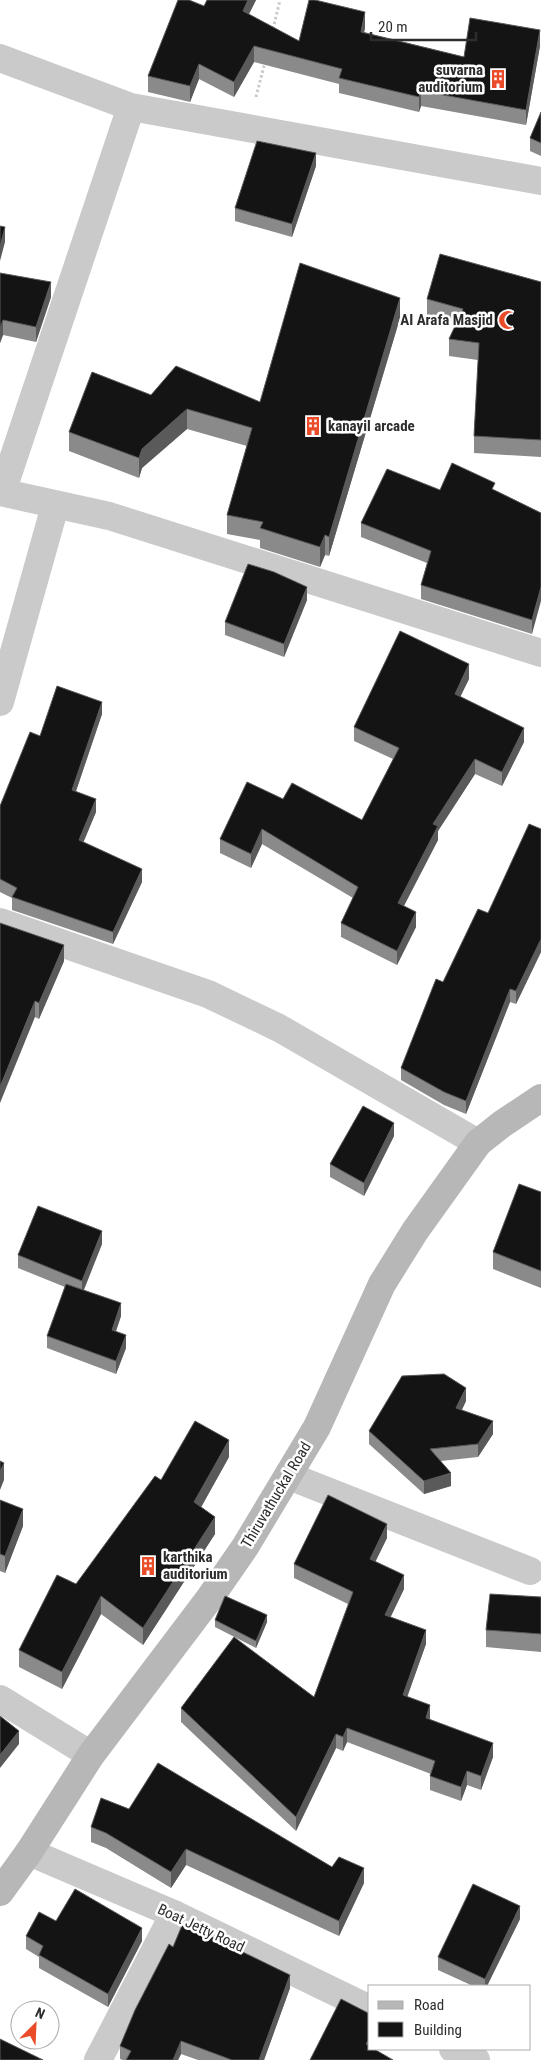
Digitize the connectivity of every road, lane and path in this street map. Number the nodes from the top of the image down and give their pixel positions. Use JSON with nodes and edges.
{"nodes":[{"id":1,"x":280,"y":0,"type":"edge"},
{"id":2,"x":271,"y":36,"type":"edge"},
{"id":3,"x":267,"y":54,"type":"edge"},
{"id":4,"x":0,"y":58,"type":"edge"},
{"id":5,"x":131,"y":107,"type":"junction"},
{"id":6,"x":248,"y":127,"type":"junction"},
{"id":7,"x":541,"y":181,"type":"edge"},
{"id":8,"x":1,"y":492,"type":"edge"},
{"id":9,"x":55,"y":506,"type":"junction"},
{"id":10,"x":541,"y":653,"type":"edge"},
{"id":11,"x":0,"y":702,"type":"edge"},
{"id":12,"x":0,"y":922,"type":"edge"},
{"id":13,"x":541,"y":1098,"type":"edge"},
{"id":14,"x":478,"y":1143,"type":"junction"},
{"id":15,"x":289,"y":1476,"type":"junction"},
{"id":16,"x":530,"y":1571,"type":"dead end"},
{"id":17,"x":0,"y":1699,"type":"edge"},
{"id":18,"x":91,"y":1755,"type":"junction"},
{"id":19,"x":29,"y":1852,"type":"junction"},
{"id":20,"x":0,"y":1892,"type":"edge"},
{"id":21,"x":174,"y":1914,"type":"junction"},
{"id":22,"x":368,"y":2008,"type":"edge"},
{"id":23,"x":455,"y":2050,"type":"edge"},
{"id":24,"x":98,"y":2060,"type":"edge"},
{"id":25,"x":476,"y":2060,"type":"edge"}],
"edges":[{"from":1,"to":2,"type":"path"},
{"from":3,"to":6,"type":"path"},
{"from":4,"to":5,"type":"street"},
{"from":5,"to":6,"type":"street"},
{"from":5,"to":8,"type":"street"},
{"from":6,"to":7,"type":"street"},
{"from":8,"to":9,"type":"street"},
{"from":9,"to":10,"type":"street"},
{"from":9,"to":11,"type":"street"},
{"from":12,"to":14,"type":"street"},
{"from":13,"to":14,"type":"main road","name":"Thiruvathuckal Road"},
{"from":14,"to":15,"type":"main road","name":"Thiruvathuckal Road"},
{"from":15,"to":16,"type":"street"},
{"from":15,"to":18,"type":"main road","name":"Thiruvathuckal Road"},
{"from":17,"to":18,"type":"street"},
{"from":18,"to":19,"type":"main road","name":"Thiruvathuckal Road"},
{"from":19,"to":20,"type":"main road","name":"Thiruvathuckal Road"},
{"from":19,"to":21,"type":"street","name":"Boat Jetty Road"},
{"from":21,"to":22,"type":"street","name":"Boat Jetty Road"},
{"from":21,"to":24,"type":"street"},
{"from":23,"to":25,"type":"street"}]}
